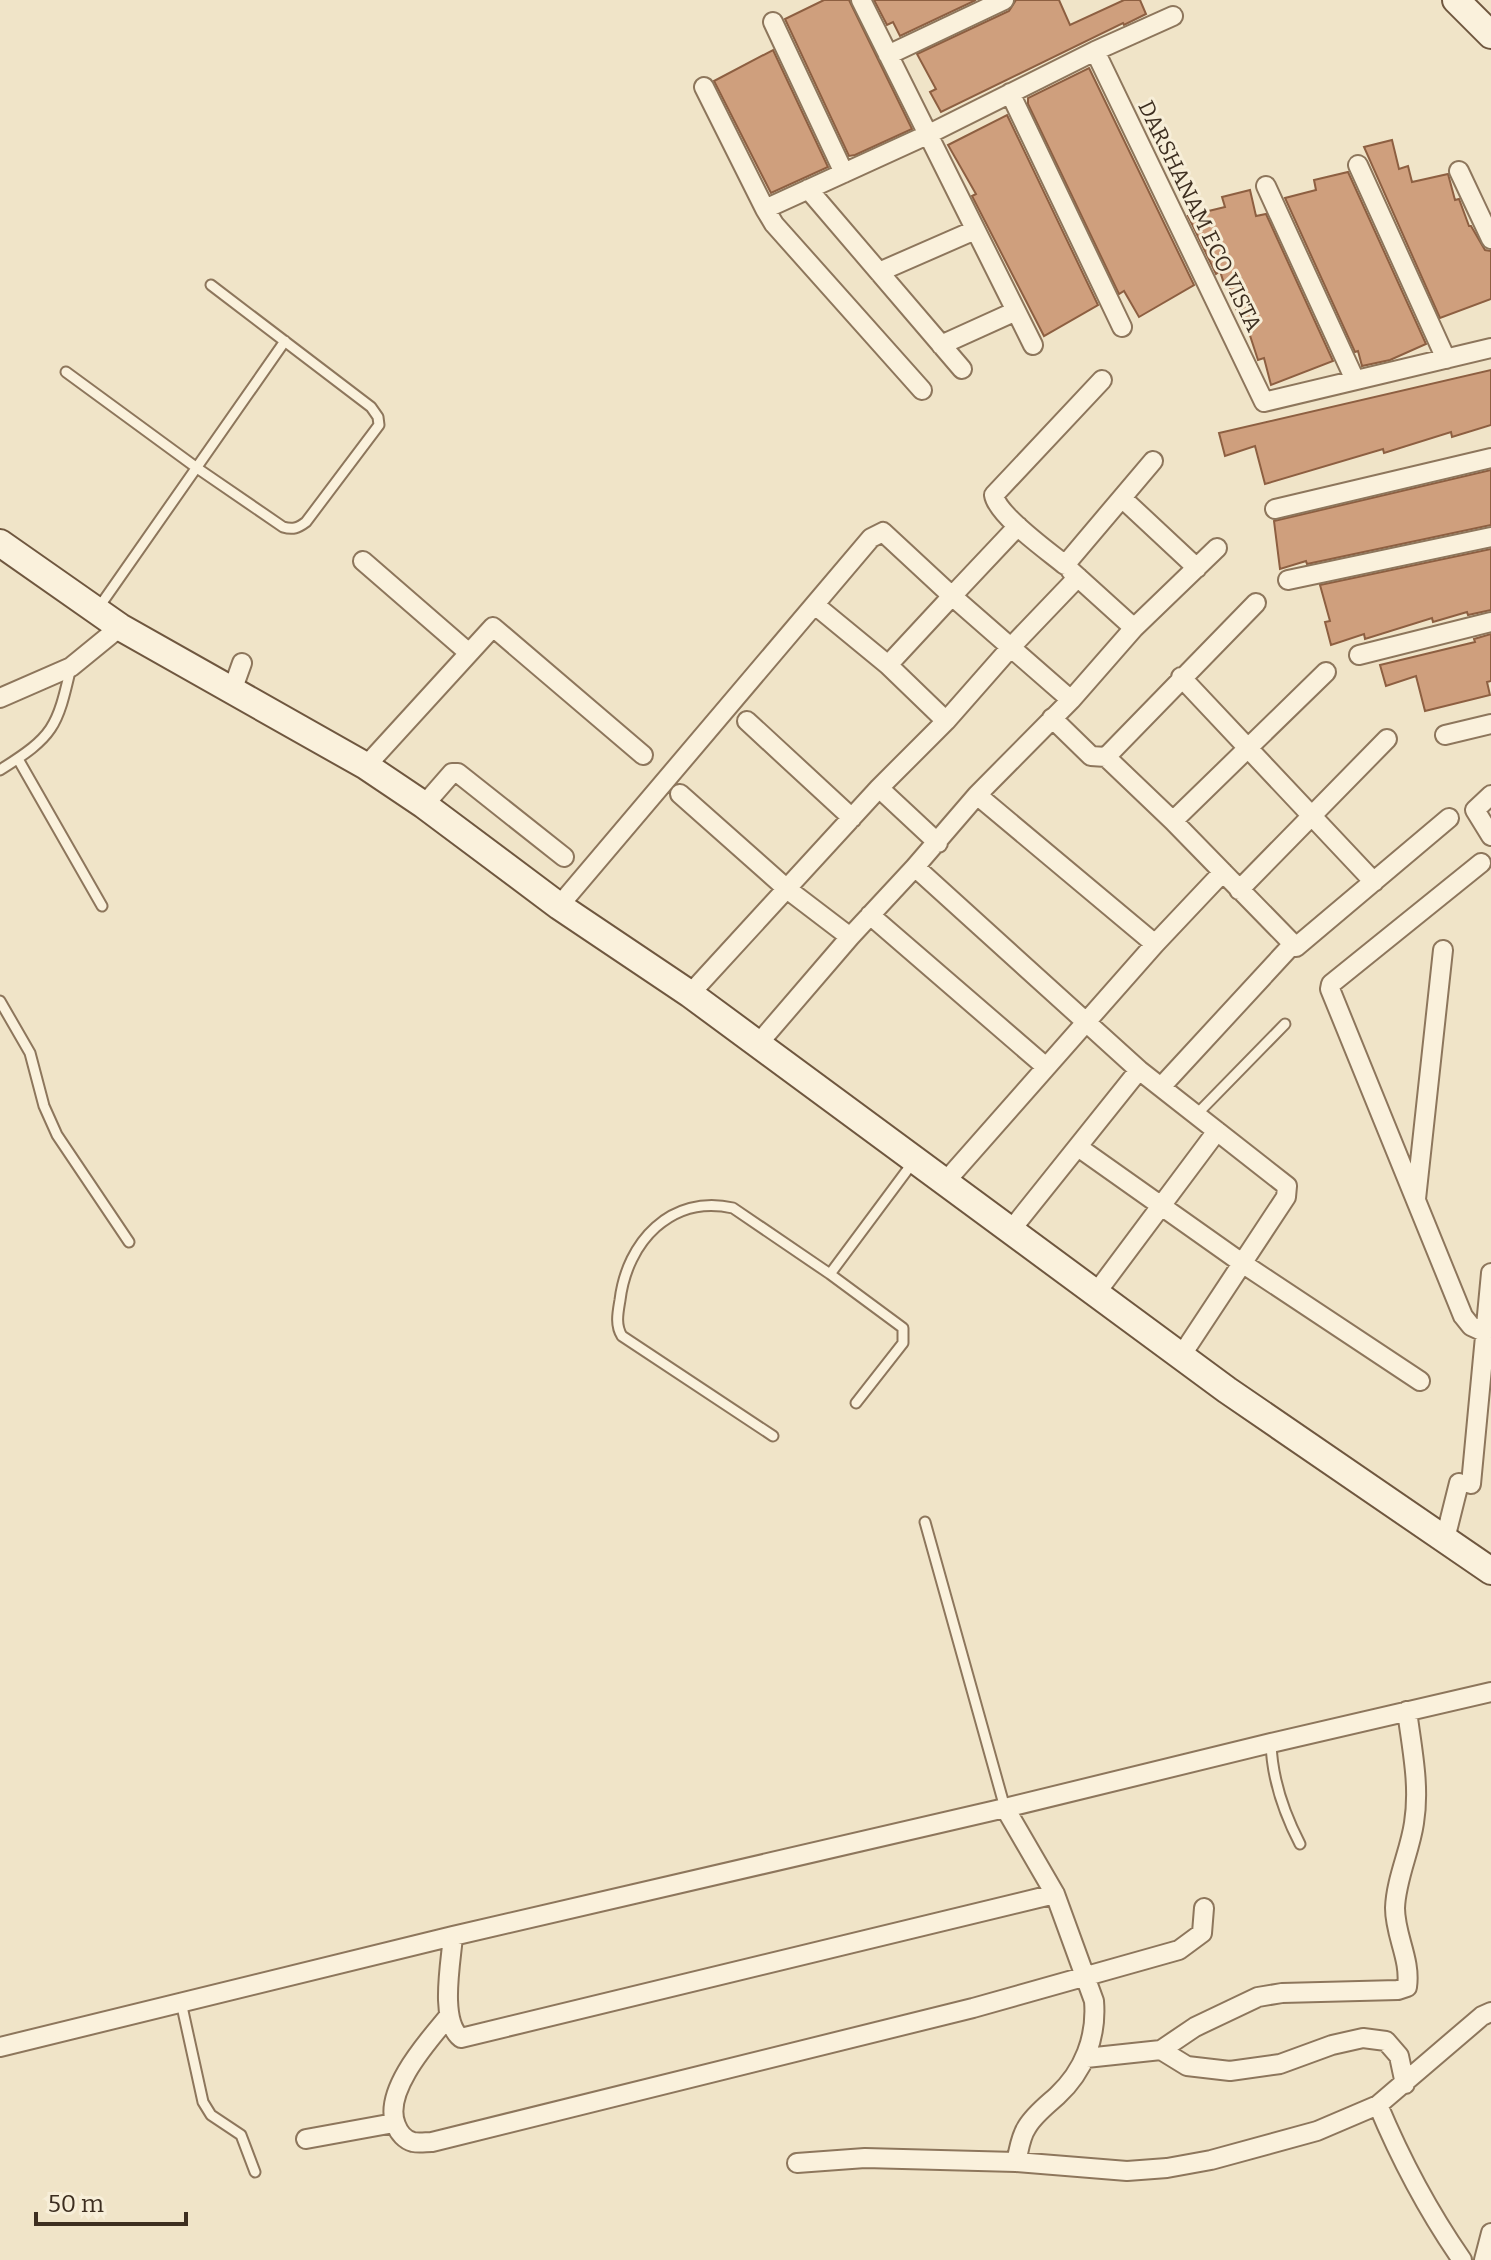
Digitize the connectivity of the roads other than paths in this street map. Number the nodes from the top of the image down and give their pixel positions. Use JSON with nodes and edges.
{"nodes":[{"id":1,"x":861,"y":0,"type":"edge"},
{"id":2,"x":959,"y":0,"type":"edge"},
{"id":3,"x":1004,"y":0,"type":"edge"},
{"id":4,"x":1456,"y":0,"type":"edge"},
{"id":5,"x":1173,"y":16,"type":"dead end"},
{"id":6,"x":967,"y":18,"type":"junction"},
{"id":7,"x":773,"y":22,"type":"dead end"},
{"id":8,"x":1491,"y":35,"type":"edge"},
{"id":9,"x":1095,"y":51,"type":"junction"},
{"id":10,"x":888,"y":55,"type":"junction"},
{"id":11,"x":704,"y":87,"type":"dead end"},
{"id":12,"x":1010,"y":93,"type":"junction"},
{"id":13,"x":927,"y":135,"type":"junction"},
{"id":14,"x":1358,"y":165,"type":"dead end"},
{"id":15,"x":1459,"y":171,"type":"dead end"},
{"id":16,"x":844,"y":173,"type":"junction"},
{"id":17,"x":1266,"y":186,"type":"dead end"},
{"id":18,"x":808,"y":189,"type":"junction"},
{"id":19,"x":765,"y":209,"type":"junction"},
{"id":20,"x":975,"y":230,"type":"junction"},
{"id":21,"x":1491,"y":239,"type":"edge"},
{"id":22,"x":879,"y":272,"type":"junction"},
{"id":23,"x":211,"y":285,"type":"dead end"},
{"id":24,"x":1016,"y":311,"type":"junction"},
{"id":25,"x":1122,"y":327,"type":"dead end"},
{"id":26,"x":285,"y":341,"type":"junction"},
{"id":27,"x":941,"y":345,"type":"junction"},
{"id":28,"x":1033,"y":345,"type":"dead end"},
{"id":29,"x":1491,"y":348,"type":"edge"},
{"id":30,"x":1446,"y":359,"type":"junction"},
{"id":31,"x":962,"y":369,"type":"dead end"},
{"id":32,"x":66,"y":372,"type":"dead end"},
{"id":33,"x":1102,"y":380,"type":"dead end"},
{"id":34,"x":1355,"y":380,"type":"junction"},
{"id":35,"x":922,"y":390,"type":"dead end"},
{"id":36,"x":1491,"y":458,"type":"edge"},
{"id":37,"x":1153,"y":461,"type":"dead end"},
{"id":38,"x":197,"y":468,"type":"junction"},
{"id":39,"x":1122,"y":498,"type":"junction"},
{"id":40,"x":1275,"y":509,"type":"dead end"},
{"id":41,"x":1018,"y":526,"type":"junction"},
{"id":42,"x":1491,"y":537,"type":"edge"},
{"id":43,"x":0,"y":543,"type":"edge"},
{"id":44,"x":1217,"y":548,"type":"dead end"},
{"id":45,"x":363,"y":561,"type":"dead end"},
{"id":46,"x":1197,"y":568,"type":"junction"},
{"id":47,"x":1072,"y":571,"type":"junction"},
{"id":48,"x":1288,"y":580,"type":"dead end"},
{"id":49,"x":952,"y":596,"type":"junction"},
{"id":50,"x":1256,"y":603,"type":"dead end"},
{"id":51,"x":815,"y":605,"type":"junction"},
{"id":52,"x":96,"y":612,"type":"junction"},
{"id":53,"x":1491,"y":622,"type":"edge"},
{"id":54,"x":120,"y":627,"type":"junction"},
{"id":55,"x":1134,"y":628,"type":"junction"},
{"id":56,"x":1012,"y":646,"type":"junction"},
{"id":57,"x":469,"y":653,"type":"junction"},
{"id":58,"x":1359,"y":655,"type":"dead end"},
{"id":59,"x":242,"y":663,"type":"dead end"},
{"id":60,"x":888,"y":665,"type":"junction"},
{"id":61,"x":71,"y":667,"type":"junction"},
{"id":62,"x":1326,"y":672,"type":"dead end"},
{"id":63,"x":1181,"y":677,"type":"junction"},
{"id":64,"x":232,"y":691,"type":"junction"},
{"id":65,"x":0,"y":698,"type":"edge"},
{"id":66,"x":1071,"y":700,"type":"junction"},
{"id":67,"x":1052,"y":718,"type":"junction"},
{"id":68,"x":747,"y":721,"type":"dead end"},
{"id":69,"x":946,"y":721,"type":"junction"},
{"id":70,"x":1491,"y":724,"type":"edge"},
{"id":71,"x":1445,"y":735,"type":"dead end"},
{"id":72,"x":1387,"y":739,"type":"dead end"},
{"id":73,"x":1250,"y":748,"type":"junction"},
{"id":74,"x":643,"y":755,"type":"dead end"},
{"id":75,"x":1106,"y":757,"type":"junction"},
{"id":76,"x":18,"y":759,"type":"junction"},
{"id":77,"x":366,"y":766,"type":"junction"},
{"id":78,"x":0,"y":770,"type":"edge"},
{"id":79,"x":879,"y":788,"type":"junction"},
{"id":80,"x":680,"y":794,"type":"dead end"},
{"id":81,"x":977,"y":795,"type":"junction"},
{"id":82,"x":1491,"y":795,"type":"edge"},
{"id":83,"x":424,"y":805,"type":"junction"},
{"id":84,"x":1312,"y":815,"type":"junction"},
{"id":85,"x":852,"y":818,"type":"junction"},
{"id":86,"x":1449,"y":818,"type":"dead end"},
{"id":87,"x":1173,"y":821,"type":"junction"},
{"id":88,"x":1491,"y":836,"type":"edge"},
{"id":89,"x":938,"y":843,"type":"junction"},
{"id":90,"x":564,"y":857,"type":"dead end"},
{"id":91,"x":1481,"y":863,"type":"dead end"},
{"id":92,"x":915,"y":867,"type":"junction"},
{"id":93,"x":1223,"y":872,"type":"junction"},
{"id":94,"x":1374,"y":882,"type":"junction"},
{"id":95,"x":787,"y":889,"type":"junction"},
{"id":96,"x":1239,"y":890,"type":"junction"},
{"id":97,"x":102,"y":906,"type":"dead end"},
{"id":98,"x":559,"y":906,"type":"junction"},
{"id":99,"x":870,"y":915,"type":"junction"},
{"id":100,"x":850,"y":937,"type":"junction"},
{"id":101,"x":1155,"y":944,"type":"junction"},
{"id":102,"x":1292,"y":945,"type":"junction"},
{"id":103,"x":1443,"y":950,"type":"dead end"},
{"id":104,"x":690,"y":994,"type":"junction"},
{"id":105,"x":0,"y":1001,"type":"edge"},
{"id":106,"x":1086,"y":1024,"type":"junction"},
{"id":107,"x":1285,"y":1024,"type":"dead end"},
{"id":108,"x":758,"y":1044,"type":"junction"},
{"id":109,"x":1046,"y":1067,"type":"junction"},
{"id":110,"x":1139,"y":1070,"type":"junction"},
{"id":111,"x":1161,"y":1087,"type":"junction"},
{"id":112,"x":1196,"y":1115,"type":"junction"},
{"id":113,"x":1217,"y":1131,"type":"junction"},
{"id":114,"x":1078,"y":1147,"type":"junction"},
{"id":115,"x":915,"y":1160,"type":"junction"},
{"id":116,"x":946,"y":1181,"type":"junction"},
{"id":117,"x":1415,"y":1202,"type":"junction"},
{"id":118,"x":1162,"y":1206,"type":"junction"},
{"id":119,"x":1011,"y":1230,"type":"junction"},
{"id":120,"x":129,"y":1242,"type":"dead end"},
{"id":121,"x":1242,"y":1263,"type":"junction"},
{"id":122,"x":1491,"y":1273,"type":"edge"},
{"id":123,"x":830,"y":1274,"type":"junction"},
{"id":124,"x":1096,"y":1293,"type":"junction"},
{"id":125,"x":1484,"y":1332,"type":"junction"},
{"id":126,"x":1181,"y":1356,"type":"junction"},
{"id":127,"x":1486,"y":1363,"type":"edge"},
{"id":128,"x":1420,"y":1381,"type":"dead end"},
{"id":129,"x":856,"y":1403,"type":"dead end"},
{"id":130,"x":773,"y":1436,"type":"dead end"},
{"id":131,"x":925,"y":1522,"type":"dead end"},
{"id":132,"x":1445,"y":1539,"type":"junction"},
{"id":133,"x":1491,"y":1571,"type":"edge"},
{"id":134,"x":1491,"y":1692,"type":"edge"},
{"id":135,"x":1407,"y":1711,"type":"junction"},
{"id":136,"x":1271,"y":1743,"type":"junction"},
{"id":137,"x":1005,"y":1808,"type":"junction"},
{"id":138,"x":1300,"y":1844,"type":"dead end"},
{"id":139,"x":1055,"y":1894,"type":"junction"},
{"id":140,"x":1204,"y":1908,"type":"dead end"},
{"id":141,"x":453,"y":1936,"type":"junction"},
{"id":142,"x":1084,"y":1976,"type":"junction"},
{"id":143,"x":181,"y":2002,"type":"junction"},
{"id":144,"x":1491,"y":2012,"type":"edge"},
{"id":145,"x":448,"y":2017,"type":"junction"},
{"id":146,"x":0,"y":2047,"type":"edge"},
{"id":147,"x":1161,"y":2050,"type":"junction"},
{"id":148,"x":1086,"y":2058,"type":"junction"},
{"id":149,"x":1405,"y":2084,"type":"junction"},
{"id":150,"x":1378,"y":2105,"type":"junction"},
{"id":151,"x":394,"y":2123,"type":"junction"},
{"id":152,"x":306,"y":2139,"type":"dead end"},
{"id":153,"x":1016,"y":2162,"type":"junction"},
{"id":154,"x":797,"y":2163,"type":"dead end"},
{"id":155,"x":255,"y":2172,"type":"dead end"},
{"id":156,"x":1491,"y":2233,"type":"edge"},
{"id":157,"x":1462,"y":2260,"type":"edge"},
{"id":158,"x":1484,"y":2260,"type":"edge"}],
"edges":[{"from":1,"to":10,"type":"street"},
{"from":2,"to":6,"type":"street"},
{"from":3,"to":6,"type":"street"},
{"from":4,"to":8,"type":"main road"},
{"from":5,"to":9,"type":"street"},
{"from":6,"to":10,"type":"street"},
{"from":7,"to":16,"type":"street"},
{"from":9,"to":12,"type":"street"},
{"from":9,"to":34,"type":"street","name":"DARSHANAM ECO VISTA"},
{"from":10,"to":13,"type":"street"},
{"from":11,"to":19,"type":"street"},
{"from":12,"to":13,"type":"street"},
{"from":12,"to":25,"type":"street"},
{"from":13,"to":16,"type":"street"},
{"from":13,"to":20,"type":"street"},
{"from":14,"to":30,"type":"street"},
{"from":15,"to":21,"type":"street"},
{"from":16,"to":18,"type":"street"},
{"from":17,"to":34,"type":"street"},
{"from":18,"to":19,"type":"street"},
{"from":18,"to":22,"type":"street"},
{"from":19,"to":35,"type":"street"},
{"from":20,"to":22,"type":"street"},
{"from":20,"to":24,"type":"street"},
{"from":22,"to":27,"type":"street"},
{"from":23,"to":26,"type":"lane"},
{"from":24,"to":27,"type":"street"},
{"from":24,"to":28,"type":"street"},
{"from":26,"to":38,"type":"lane"},
{"from":26,"to":38,"type":"lane"},
{"from":27,"to":31,"type":"street"},
{"from":29,"to":30,"type":"street","name":"DARSHANAM ECO VISTA"},
{"from":30,"to":34,"type":"street","name":"DARSHANAM ECO VISTA"},
{"from":32,"to":38,"type":"lane"},
{"from":33,"to":41,"type":"street"},
{"from":36,"to":40,"type":"street"},
{"from":37,"to":39,"type":"street"},
{"from":38,"to":52,"type":"lane"},
{"from":39,"to":46,"type":"street"},
{"from":39,"to":47,"type":"street"},
{"from":41,"to":47,"type":"street"},
{"from":41,"to":49,"type":"street"},
{"from":42,"to":48,"type":"street"},
{"from":43,"to":52,"type":"main road"},
{"from":44,"to":46,"type":"street"},
{"from":45,"to":57,"type":"street"},
{"from":46,"to":55,"type":"street"},
{"from":47,"to":55,"type":"street"},
{"from":47,"to":56,"type":"street"},
{"from":49,"to":51,"type":"street"},
{"from":49,"to":56,"type":"street"},
{"from":49,"to":60,"type":"street"},
{"from":50,"to":63,"type":"street"},
{"from":51,"to":60,"type":"street"},
{"from":51,"to":98,"type":"street"},
{"from":52,"to":54,"type":"main road"},
{"from":53,"to":58,"type":"street"},
{"from":54,"to":61,"type":"street"},
{"from":54,"to":64,"type":"main road"},
{"from":55,"to":66,"type":"street"},
{"from":56,"to":66,"type":"street"},
{"from":56,"to":69,"type":"street"},
{"from":57,"to":74,"type":"street"},
{"from":57,"to":77,"type":"street"},
{"from":59,"to":64,"type":"street"},
{"from":60,"to":69,"type":"street"},
{"from":61,"to":65,"type":"street"},
{"from":61,"to":76,"type":"lane"},
{"from":62,"to":73,"type":"street"},
{"from":63,"to":73,"type":"street"},
{"from":63,"to":75,"type":"street"},
{"from":64,"to":77,"type":"main road"},
{"from":66,"to":67,"type":"street"},
{"from":67,"to":75,"type":"street"},
{"from":67,"to":81,"type":"street"},
{"from":68,"to":85,"type":"street"},
{"from":69,"to":79,"type":"street"},
{"from":70,"to":71,"type":"street"},
{"from":72,"to":84,"type":"street"},
{"from":73,"to":84,"type":"street"},
{"from":73,"to":87,"type":"street"},
{"from":75,"to":87,"type":"street"},
{"from":76,"to":78,"type":"lane"},
{"from":76,"to":97,"type":"lane"},
{"from":77,"to":83,"type":"main road"},
{"from":79,"to":85,"type":"street"},
{"from":79,"to":89,"type":"street"},
{"from":80,"to":95,"type":"street"},
{"from":81,"to":89,"type":"street"},
{"from":81,"to":101,"type":"street"},
{"from":82,"to":88,"type":"street"},
{"from":83,"to":90,"type":"street"},
{"from":83,"to":98,"type":"main road"},
{"from":84,"to":94,"type":"street"},
{"from":84,"to":96,"type":"street"},
{"from":85,"to":95,"type":"street"},
{"from":86,"to":94,"type":"street"},
{"from":87,"to":93,"type":"street"},
{"from":89,"to":92,"type":"street"},
{"from":91,"to":117,"type":"street"},
{"from":92,"to":99,"type":"street"},
{"from":92,"to":106,"type":"street"},
{"from":93,"to":96,"type":"street"},
{"from":93,"to":101,"type":"street"},
{"from":94,"to":102,"type":"street"},
{"from":95,"to":100,"type":"street"},
{"from":95,"to":104,"type":"street"},
{"from":96,"to":102,"type":"street"},
{"from":98,"to":104,"type":"main road"},
{"from":99,"to":100,"type":"street"},
{"from":99,"to":109,"type":"street"},
{"from":100,"to":108,"type":"street"},
{"from":101,"to":106,"type":"street"},
{"from":102,"to":111,"type":"street"},
{"from":103,"to":117,"type":"street"},
{"from":104,"to":108,"type":"main road"},
{"from":105,"to":120,"type":"lane"},
{"from":106,"to":109,"type":"street"},
{"from":106,"to":110,"type":"street"},
{"from":107,"to":112,"type":"lane"},
{"from":108,"to":115,"type":"main road"},
{"from":109,"to":116,"type":"street"},
{"from":110,"to":111,"type":"street"},
{"from":110,"to":114,"type":"street"},
{"from":111,"to":112,"type":"street"},
{"from":112,"to":113,"type":"street"},
{"from":113,"to":118,"type":"street"},
{"from":113,"to":121,"type":"street"},
{"from":114,"to":118,"type":"street"},
{"from":114,"to":119,"type":"street"},
{"from":115,"to":116,"type":"main road"},
{"from":115,"to":123,"type":"lane"},
{"from":116,"to":119,"type":"main road"},
{"from":117,"to":125,"type":"street"},
{"from":118,"to":121,"type":"street"},
{"from":118,"to":124,"type":"street"},
{"from":119,"to":124,"type":"main road"},
{"from":121,"to":126,"type":"street"},
{"from":121,"to":128,"type":"street"},
{"from":122,"to":125,"type":"street"},
{"from":123,"to":129,"type":"lane"},
{"from":123,"to":130,"type":"lane"},
{"from":124,"to":126,"type":"main road"},
{"from":125,"to":127,"type":"street"},
{"from":126,"to":132,"type":"main road"},
{"from":127,"to":132,"type":"street"},
{"from":131,"to":137,"type":"lane"},
{"from":132,"to":133,"type":"main road"},
{"from":134,"to":135,"type":"street"},
{"from":135,"to":136,"type":"street"},
{"from":135,"to":147,"type":"street"},
{"from":136,"to":137,"type":"street"},
{"from":136,"to":138,"type":"lane"},
{"from":137,"to":139,"type":"street"},
{"from":137,"to":141,"type":"street"},
{"from":139,"to":142,"type":"street"},
{"from":139,"to":145,"type":"street"},
{"from":140,"to":142,"type":"street"},
{"from":141,"to":143,"type":"street"},
{"from":141,"to":145,"type":"street"},
{"from":142,"to":148,"type":"street"},
{"from":142,"to":151,"type":"street"},
{"from":143,"to":146,"type":"street"},
{"from":143,"to":155,"type":"lane"},
{"from":144,"to":149,"type":"street"},
{"from":145,"to":151,"type":"street"},
{"from":147,"to":148,"type":"street"},
{"from":147,"to":149,"type":"street"},
{"from":148,"to":153,"type":"street"},
{"from":149,"to":150,"type":"street"},
{"from":150,"to":153,"type":"street"},
{"from":150,"to":157,"type":"street"},
{"from":151,"to":152,"type":"street"},
{"from":153,"to":154,"type":"street"},
{"from":156,"to":158,"type":"street"}]}
